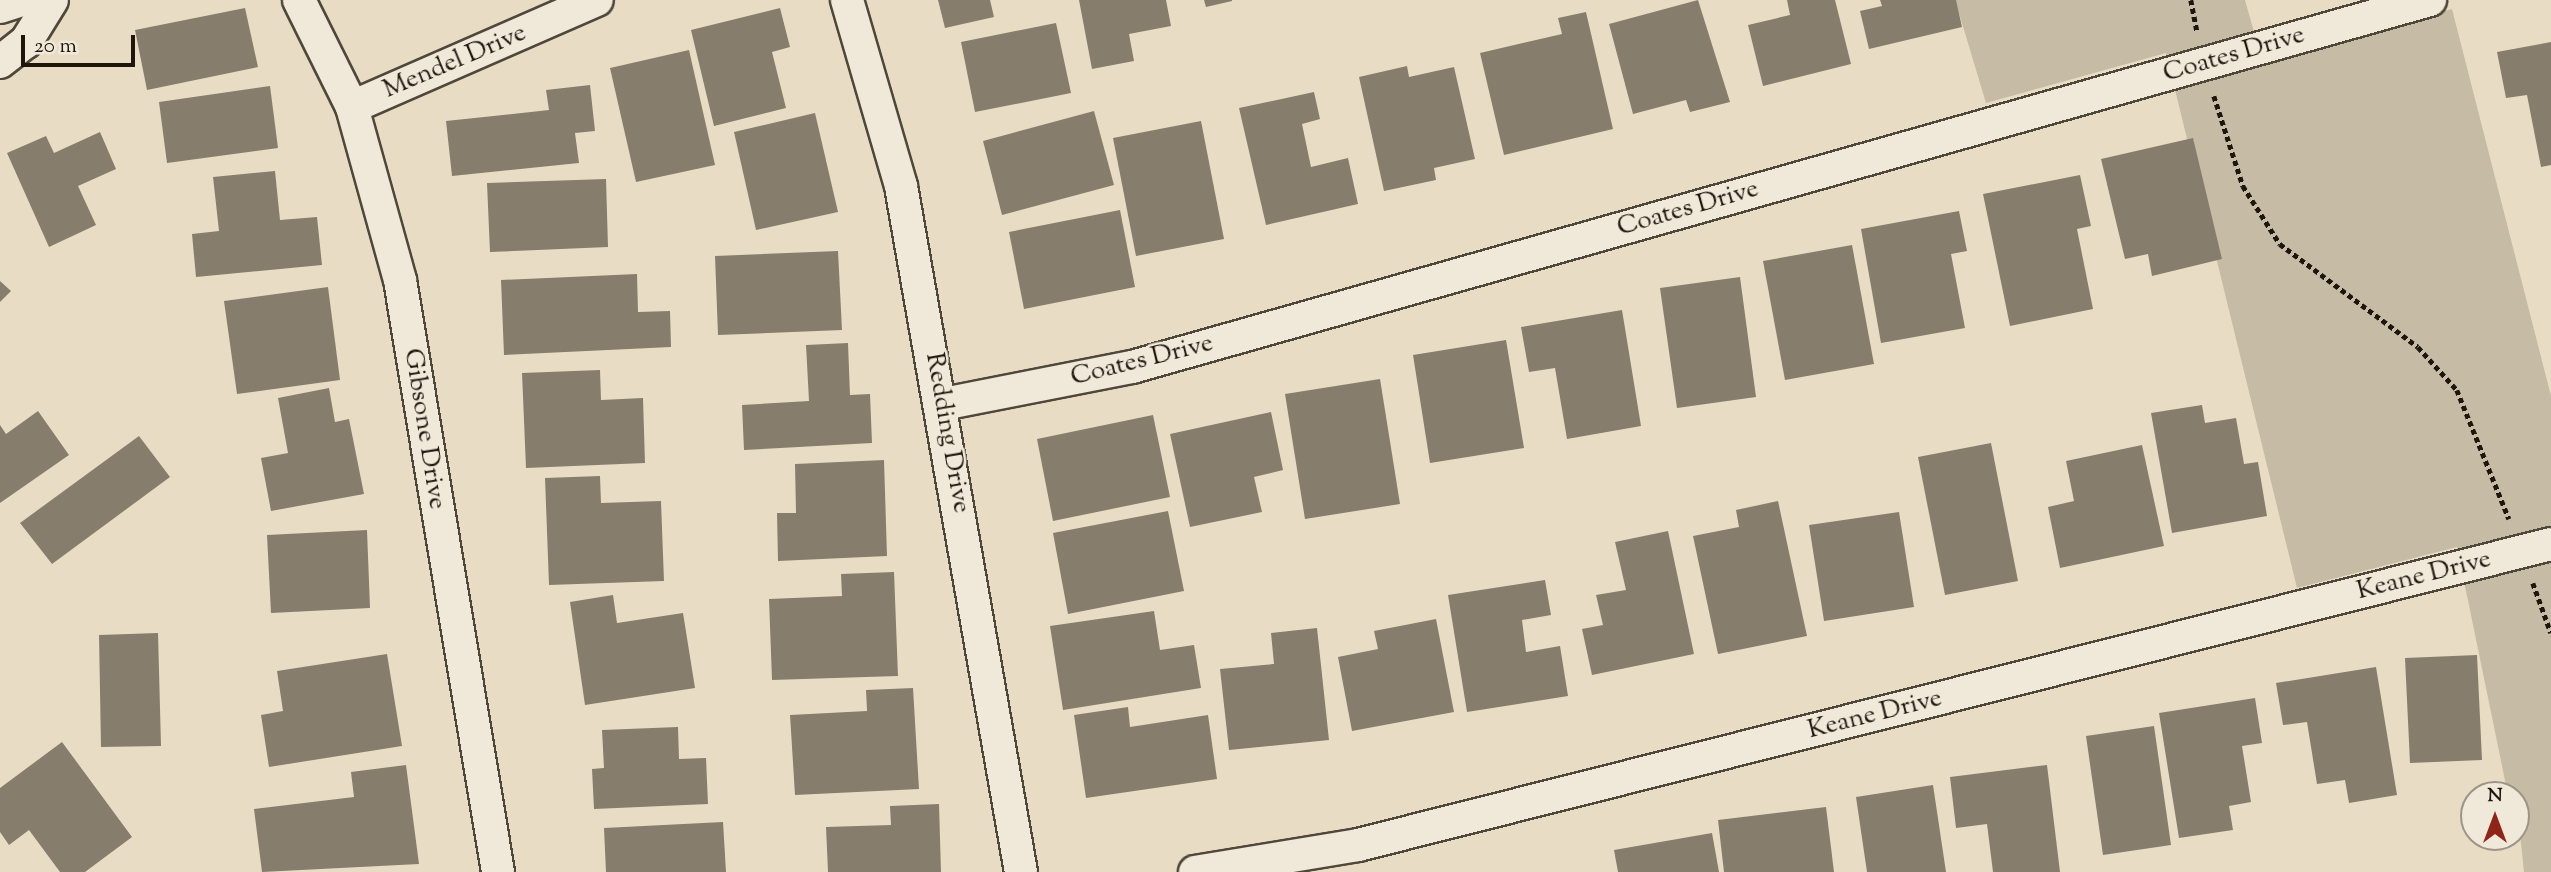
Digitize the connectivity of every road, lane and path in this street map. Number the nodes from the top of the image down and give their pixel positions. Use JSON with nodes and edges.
{"nodes":[{"id":1,"x":21,"y":0,"type":"edge"},
{"id":2,"x":52,"y":0,"type":"edge"},
{"id":3,"x":299,"y":0,"type":"edge"},
{"id":4,"x":597,"y":0,"type":"edge"},
{"id":5,"x":847,"y":0,"type":"edge"},
{"id":6,"x":2191,"y":0,"type":"edge"},
{"id":7,"x":2430,"y":0,"type":"edge"},
{"id":8,"x":0,"y":7,"type":"edge"},
{"id":9,"x":0,"y":62,"type":"edge"},
{"id":10,"x":2204,"y":63,"type":"junction"},
{"id":11,"x":352,"y":107,"type":"junction"},
{"id":12,"x":943,"y":404,"type":"junction"},
{"id":13,"x":2536,"y":548,"type":"edge"},
{"id":14,"x":2551,"y":633,"type":"edge"},
{"id":15,"x":498,"y":872,"type":"edge"},
{"id":16,"x":1021,"y":872,"type":"edge"},
{"id":17,"x":1195,"y":872,"type":"edge"}],
"edges":[{"from":1,"to":8,"type":"street"},
{"from":2,"to":9,"type":"street"},
{"from":3,"to":11,"type":"street","name":"Gibsone Drive"},
{"from":4,"to":11,"type":"street","name":"Mendel Drive"},
{"from":5,"to":12,"type":"street","name":"Redding Drive"},
{"from":6,"to":10,"type":"path"},
{"from":7,"to":10,"type":"street","name":"Coates Drive"},
{"from":10,"to":12,"type":"street","name":"Coates Drive"},
{"from":10,"to":13,"type":"path"},
{"from":11,"to":15,"type":"street","name":"Gibsone Drive"},
{"from":12,"to":16,"type":"street","name":"Redding Drive"},
{"from":13,"to":14,"type":"path"},
{"from":13,"to":17,"type":"street","name":"Keane Drive"}]}
